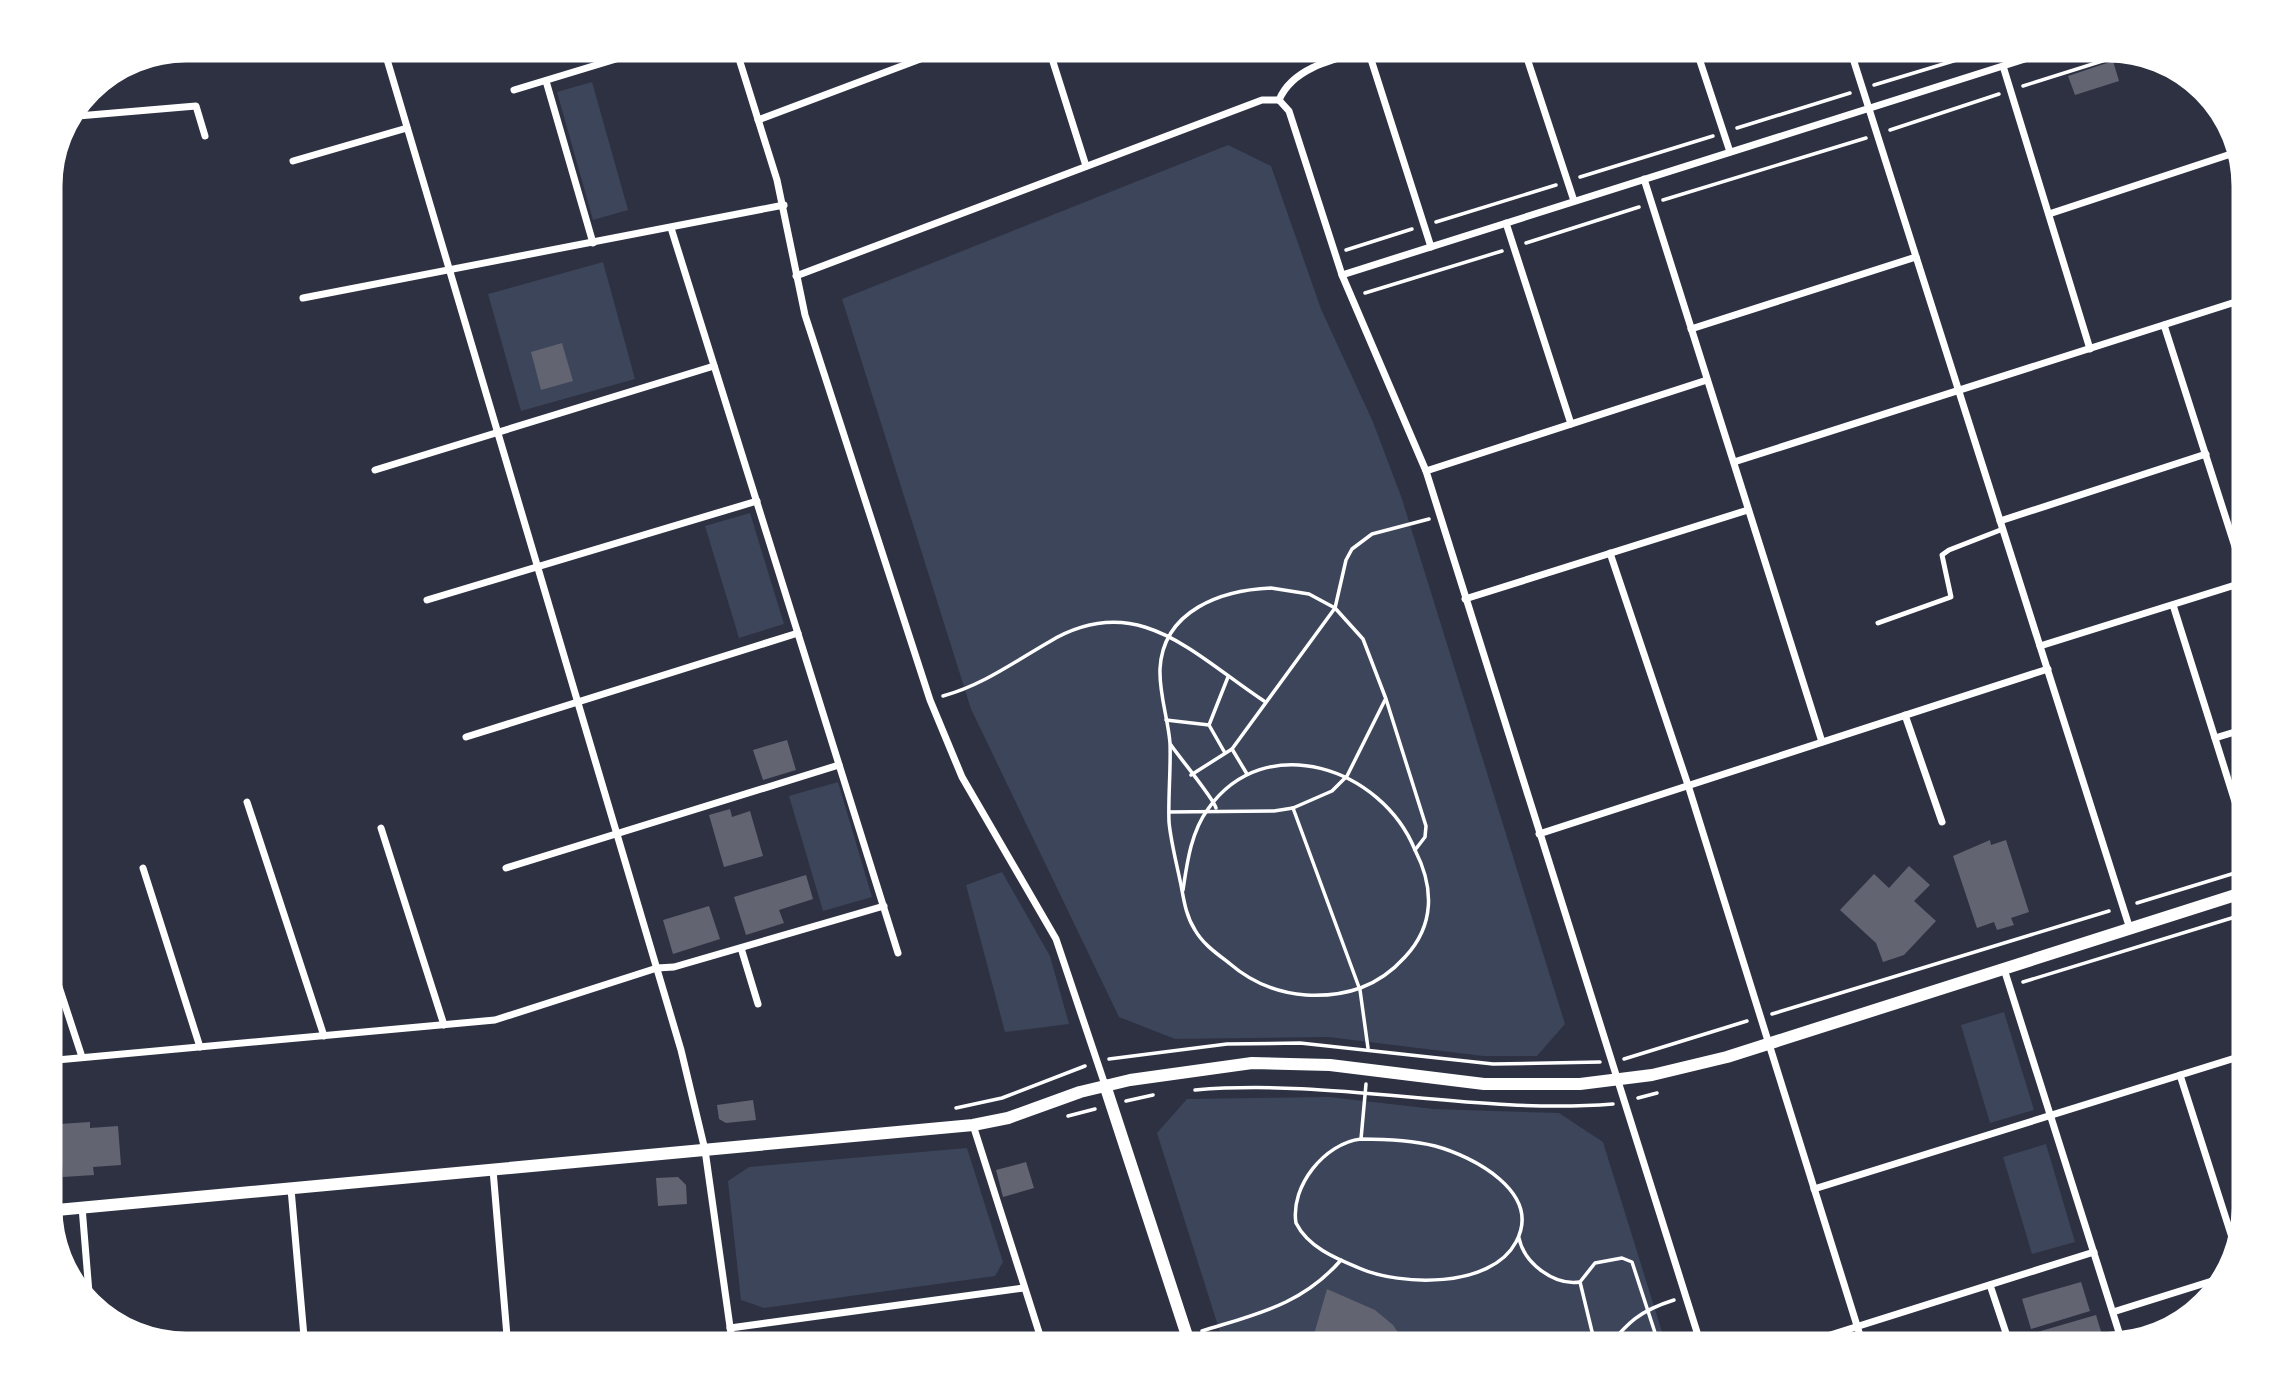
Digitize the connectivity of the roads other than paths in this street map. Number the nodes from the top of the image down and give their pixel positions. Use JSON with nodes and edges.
{"nodes":[{"id":1,"x":387,"y":58,"type":"edge"},
{"id":2,"x":620,"y":58,"type":"edge"},
{"id":3,"x":739,"y":58,"type":"edge"},
{"id":4,"x":923,"y":58,"type":"edge"},
{"id":5,"x":1052,"y":58,"type":"edge"},
{"id":6,"x":1345,"y":58,"type":"edge"},
{"id":7,"x":1371,"y":58,"type":"edge"},
{"id":8,"x":1527,"y":58,"type":"edge"},
{"id":9,"x":1699,"y":58,"type":"edge"},
{"id":10,"x":1853,"y":58,"type":"edge"},
{"id":11,"x":2028,"y":58,"type":"edge"},
{"id":12,"x":2003,"y":66,"type":"junction"},
{"id":13,"x":546,"y":81,"type":"junction"},
{"id":14,"x":514,"y":90,"type":"dead end"},
{"id":15,"x":1279,"y":100,"type":"junction"},
{"id":16,"x":1869,"y":108,"type":"junction"},
{"id":17,"x":78,"y":116,"type":"edge"},
{"id":18,"x":758,"y":120,"type":"junction"},
{"id":19,"x":407,"y":128,"type":"junction"},
{"id":20,"x":205,"y":136,"type":"dead end"},
{"id":21,"x":1730,"y":152,"type":"junction"},
{"id":22,"x":2232,"y":154,"type":"edge"},
{"id":23,"x":293,"y":161,"type":"dead end"},
{"id":24,"x":1086,"y":166,"type":"junction"},
{"id":25,"x":1644,"y":179,"type":"junction"},
{"id":26,"x":1574,"y":201,"type":"junction"},
{"id":27,"x":784,"y":205,"type":"junction"},
{"id":28,"x":2049,"y":214,"type":"junction"},
{"id":29,"x":1506,"y":223,"type":"junction"},
{"id":30,"x":671,"y":228,"type":"junction"},
{"id":31,"x":593,"y":243,"type":"junction"},
{"id":32,"x":1431,"y":247,"type":"junction"},
{"id":33,"x":1916,"y":257,"type":"junction"},
{"id":34,"x":450,"y":270,"type":"junction"},
{"id":35,"x":1342,"y":275,"type":"junction"},
{"id":36,"x":796,"y":276,"type":"junction"},
{"id":37,"x":303,"y":298,"type":"dead end"},
{"id":38,"x":2236,"y":302,"type":"edge"},
{"id":39,"x":2164,"y":325,"type":"junction"},
{"id":40,"x":1691,"y":329,"type":"junction"},
{"id":41,"x":2090,"y":349,"type":"junction"},
{"id":42,"x":714,"y":366,"type":"junction"},
{"id":43,"x":1707,"y":380,"type":"junction"},
{"id":44,"x":1959,"y":390,"type":"junction"},
{"id":45,"x":1571,"y":424,"type":"junction"},
{"id":46,"x":498,"y":432,"type":"junction"},
{"id":47,"x":2206,"y":454,"type":"junction"},
{"id":48,"x":1734,"y":462,"type":"junction"},
{"id":49,"x":375,"y":470,"type":"dead end"},
{"id":50,"x":1426,"y":471,"type":"junction"},
{"id":51,"x":757,"y":501,"type":"junction"},
{"id":52,"x":1748,"y":510,"type":"junction"},
{"id":53,"x":2002,"y":525,"type":"junction"},
{"id":54,"x":2236,"y":547,"type":"edge"},
{"id":55,"x":1610,"y":554,"type":"junction"},
{"id":56,"x":538,"y":567,"type":"junction"},
{"id":57,"x":2236,"y":584,"type":"edge"},
{"id":58,"x":1465,"y":599,"type":"junction"},
{"id":59,"x":427,"y":600,"type":"dead end"},
{"id":60,"x":2173,"y":604,"type":"junction"},
{"id":61,"x":1878,"y":623,"type":"dead end"},
{"id":62,"x":798,"y":633,"type":"junction"},
{"id":63,"x":2040,"y":646,"type":"junction"},
{"id":64,"x":2048,"y":669,"type":"junction"},
{"id":65,"x":578,"y":702,"type":"junction"},
{"id":66,"x":1905,"y":715,"type":"junction"},
{"id":67,"x":2236,"y":732,"type":"edge"},
{"id":68,"x":466,"y":737,"type":"dead end"},
{"id":69,"x":2215,"y":738,"type":"junction"},
{"id":70,"x":1822,"y":742,"type":"junction"},
{"id":71,"x":839,"y":765,"type":"junction"},
{"id":72,"x":1688,"y":785,"type":"junction"},
{"id":73,"x":247,"y":802,"type":"dead end"},
{"id":74,"x":2236,"y":805,"type":"edge"},
{"id":75,"x":1942,"y":822,"type":"dead end"},
{"id":76,"x":381,"y":828,"type":"dead end"},
{"id":77,"x":617,"y":834,"type":"junction"},
{"id":78,"x":1539,"y":834,"type":"junction"},
{"id":79,"x":143,"y":868,"type":"dead end"},
{"id":80,"x":506,"y":868,"type":"dead end"},
{"id":81,"x":2236,"y":895,"type":"edge"},
{"id":82,"x":884,"y":906,"type":"junction"},
{"id":83,"x":2130,"y":929,"type":"junction"},
{"id":84,"x":741,"y":948,"type":"junction"},
{"id":85,"x":898,"y":953,"type":"dead end"},
{"id":86,"x":657,"y":968,"type":"junction"},
{"id":87,"x":2004,"y":969,"type":"junction"},
{"id":88,"x":58,"y":984,"type":"edge"},
{"id":89,"x":758,"y":1004,"type":"dead end"},
{"id":90,"x":444,"y":1025,"type":"junction"},
{"id":91,"x":324,"y":1036,"type":"junction"},
{"id":92,"x":1767,"y":1044,"type":"junction"},
{"id":93,"x":200,"y":1047,"type":"junction"},
{"id":94,"x":82,"y":1057,"type":"junction"},
{"id":95,"x":2236,"y":1058,"type":"edge"},
{"id":96,"x":58,"y":1059,"type":"edge"},
{"id":97,"x":2180,"y":1075,"type":"junction"},
{"id":98,"x":1618,"y":1080,"type":"junction"},
{"id":99,"x":1105,"y":1085,"type":"junction"},
{"id":100,"x":2051,"y":1116,"type":"junction"},
{"id":101,"x":973,"y":1125,"type":"junction"},
{"id":102,"x":705,"y":1150,"type":"junction"},
{"id":103,"x":493,"y":1170,"type":"junction"},
{"id":104,"x":291,"y":1189,"type":"junction"},
{"id":105,"x":1814,"y":1189,"type":"junction"},
{"id":106,"x":82,"y":1207,"type":"junction"},
{"id":107,"x":58,"y":1210,"type":"edge"},
{"id":108,"x":2233,"y":1238,"type":"edge"},
{"id":109,"x":2094,"y":1252,"type":"junction"},
{"id":110,"x":2214,"y":1280,"type":"edge"},
{"id":111,"x":1990,"y":1285,"type":"junction"},
{"id":112,"x":1024,"y":1288,"type":"junction"},
{"id":113,"x":89,"y":1292,"type":"edge"},
{"id":114,"x":2113,"y":1312,"type":"junction"},
{"id":115,"x":1857,"y":1327,"type":"junction"},
{"id":116,"x":730,"y":1328,"type":"junction"},
{"id":117,"x":2120,"y":1335,"type":"edge"},
{"id":118,"x":304,"y":1336,"type":"edge"},
{"id":119,"x":507,"y":1336,"type":"edge"},
{"id":120,"x":731,"y":1336,"type":"edge"},
{"id":121,"x":1040,"y":1336,"type":"edge"},
{"id":122,"x":1187,"y":1336,"type":"edge"},
{"id":123,"x":1698,"y":1336,"type":"edge"},
{"id":124,"x":1829,"y":1336,"type":"edge"},
{"id":125,"x":1860,"y":1336,"type":"edge"},
{"id":126,"x":2007,"y":1336,"type":"edge"}],
"edges":[{"from":1,"to":19,"type":"street"},
{"from":2,"to":13,"type":"street"},
{"from":3,"to":18,"type":"street"},
{"from":4,"to":18,"type":"street"},
{"from":5,"to":24,"type":"street"},
{"from":6,"to":15,"type":"street"},
{"from":7,"to":32,"type":"street"},
{"from":8,"to":26,"type":"street"},
{"from":9,"to":21,"type":"street"},
{"from":10,"to":16,"type":"street"},
{"from":11,"to":12,"type":"street"},
{"from":12,"to":16,"type":"street"},
{"from":12,"to":28,"type":"street"},
{"from":13,"to":14,"type":"street"},
{"from":13,"to":31,"type":"street"},
{"from":15,"to":24,"type":"street"},
{"from":15,"to":35,"type":"street"},
{"from":16,"to":21,"type":"street"},
{"from":16,"to":33,"type":"street"},
{"from":17,"to":20,"type":"street"},
{"from":18,"to":27,"type":"street"},
{"from":19,"to":23,"type":"street"},
{"from":19,"to":34,"type":"street"},
{"from":21,"to":25,"type":"street"},
{"from":22,"to":28,"type":"street"},
{"from":24,"to":36,"type":"street"},
{"from":25,"to":26,"type":"street"},
{"from":25,"to":40,"type":"street"},
{"from":26,"to":29,"type":"street"},
{"from":27,"to":30,"type":"street"},
{"from":27,"to":36,"type":"street"},
{"from":28,"to":41,"type":"street"},
{"from":29,"to":32,"type":"street"},
{"from":29,"to":45,"type":"street"},
{"from":30,"to":31,"type":"street"},
{"from":30,"to":42,"type":"street"},
{"from":31,"to":34,"type":"street"},
{"from":32,"to":35,"type":"street"},
{"from":33,"to":40,"type":"street"},
{"from":33,"to":44,"type":"street"},
{"from":34,"to":37,"type":"street"},
{"from":34,"to":46,"type":"street"},
{"from":35,"to":50,"type":"street"},
{"from":36,"to":99,"type":"street"},
{"from":38,"to":39,"type":"street"},
{"from":39,"to":41,"type":"street"},
{"from":39,"to":47,"type":"street"},
{"from":40,"to":43,"type":"street"},
{"from":41,"to":44,"type":"street"},
{"from":42,"to":46,"type":"street"},
{"from":42,"to":51,"type":"street"},
{"from":43,"to":45,"type":"street"},
{"from":43,"to":48,"type":"street"},
{"from":44,"to":48,"type":"street"},
{"from":44,"to":53,"type":"street"},
{"from":45,"to":50,"type":"street"},
{"from":46,"to":49,"type":"street"},
{"from":46,"to":56,"type":"street"},
{"from":47,"to":53,"type":"street"},
{"from":47,"to":54,"type":"street"},
{"from":48,"to":52,"type":"street"},
{"from":50,"to":58,"type":"street"},
{"from":51,"to":56,"type":"street"},
{"from":51,"to":62,"type":"street"},
{"from":52,"to":55,"type":"street"},
{"from":52,"to":70,"type":"street"},
{"from":53,"to":61,"type":"lane"},
{"from":53,"to":63,"type":"street"},
{"from":55,"to":58,"type":"street"},
{"from":55,"to":72,"type":"street"},
{"from":56,"to":59,"type":"street"},
{"from":56,"to":65,"type":"street"},
{"from":57,"to":60,"type":"street"},
{"from":58,"to":78,"type":"street"},
{"from":60,"to":63,"type":"street"},
{"from":60,"to":69,"type":"street"},
{"from":62,"to":65,"type":"street"},
{"from":62,"to":71,"type":"street"},
{"from":63,"to":64,"type":"street"},
{"from":64,"to":66,"type":"street"},
{"from":64,"to":83,"type":"street"},
{"from":65,"to":68,"type":"street"},
{"from":65,"to":77,"type":"street"},
{"from":66,"to":70,"type":"street"},
{"from":66,"to":75,"type":"street"},
{"from":67,"to":69,"type":"street"},
{"from":69,"to":74,"type":"street"},
{"from":70,"to":72,"type":"street"},
{"from":71,"to":77,"type":"street"},
{"from":71,"to":82,"type":"street"},
{"from":72,"to":78,"type":"street"},
{"from":72,"to":92,"type":"street"},
{"from":73,"to":91,"type":"street"},
{"from":76,"to":90,"type":"street"},
{"from":77,"to":80,"type":"street"},
{"from":77,"to":86,"type":"street"},
{"from":78,"to":98,"type":"street"},
{"from":79,"to":93,"type":"street"},
{"from":81,"to":83,"type":"street"},
{"from":82,"to":84,"type":"street"},
{"from":82,"to":85,"type":"street"},
{"from":83,"to":87,"type":"street"},
{"from":84,"to":86,"type":"street"},
{"from":84,"to":89,"type":"street"},
{"from":86,"to":90,"type":"street"},
{"from":86,"to":102,"type":"street"},
{"from":87,"to":92,"type":"street"},
{"from":87,"to":100,"type":"street"},
{"from":88,"to":94,"type":"street"},
{"from":90,"to":91,"type":"street"},
{"from":91,"to":93,"type":"street"},
{"from":92,"to":98,"type":"street"},
{"from":92,"to":105,"type":"street"},
{"from":93,"to":94,"type":"street"},
{"from":94,"to":96,"type":"street"},
{"from":95,"to":97,"type":"street"},
{"from":97,"to":100,"type":"street"},
{"from":97,"to":108,"type":"street"},
{"from":98,"to":99,"type":"street"},
{"from":98,"to":123,"type":"street"},
{"from":99,"to":101,"type":"street"},
{"from":99,"to":122,"type":"street"},
{"from":100,"to":105,"type":"street"},
{"from":100,"to":109,"type":"street"},
{"from":101,"to":102,"type":"street"},
{"from":101,"to":112,"type":"street"},
{"from":102,"to":103,"type":"street"},
{"from":102,"to":116,"type":"street"},
{"from":103,"to":104,"type":"street"},
{"from":103,"to":119,"type":"street"},
{"from":104,"to":106,"type":"street"},
{"from":104,"to":118,"type":"street"},
{"from":105,"to":115,"type":"street"},
{"from":106,"to":107,"type":"street"},
{"from":106,"to":113,"type":"street"},
{"from":109,"to":111,"type":"street"},
{"from":109,"to":114,"type":"street"},
{"from":110,"to":114,"type":"street"},
{"from":111,"to":115,"type":"street"},
{"from":111,"to":126,"type":"street"},
{"from":112,"to":116,"type":"street"},
{"from":112,"to":121,"type":"street"},
{"from":114,"to":117,"type":"street"},
{"from":115,"to":124,"type":"street"},
{"from":115,"to":125,"type":"street"},
{"from":116,"to":120,"type":"street"}]}
